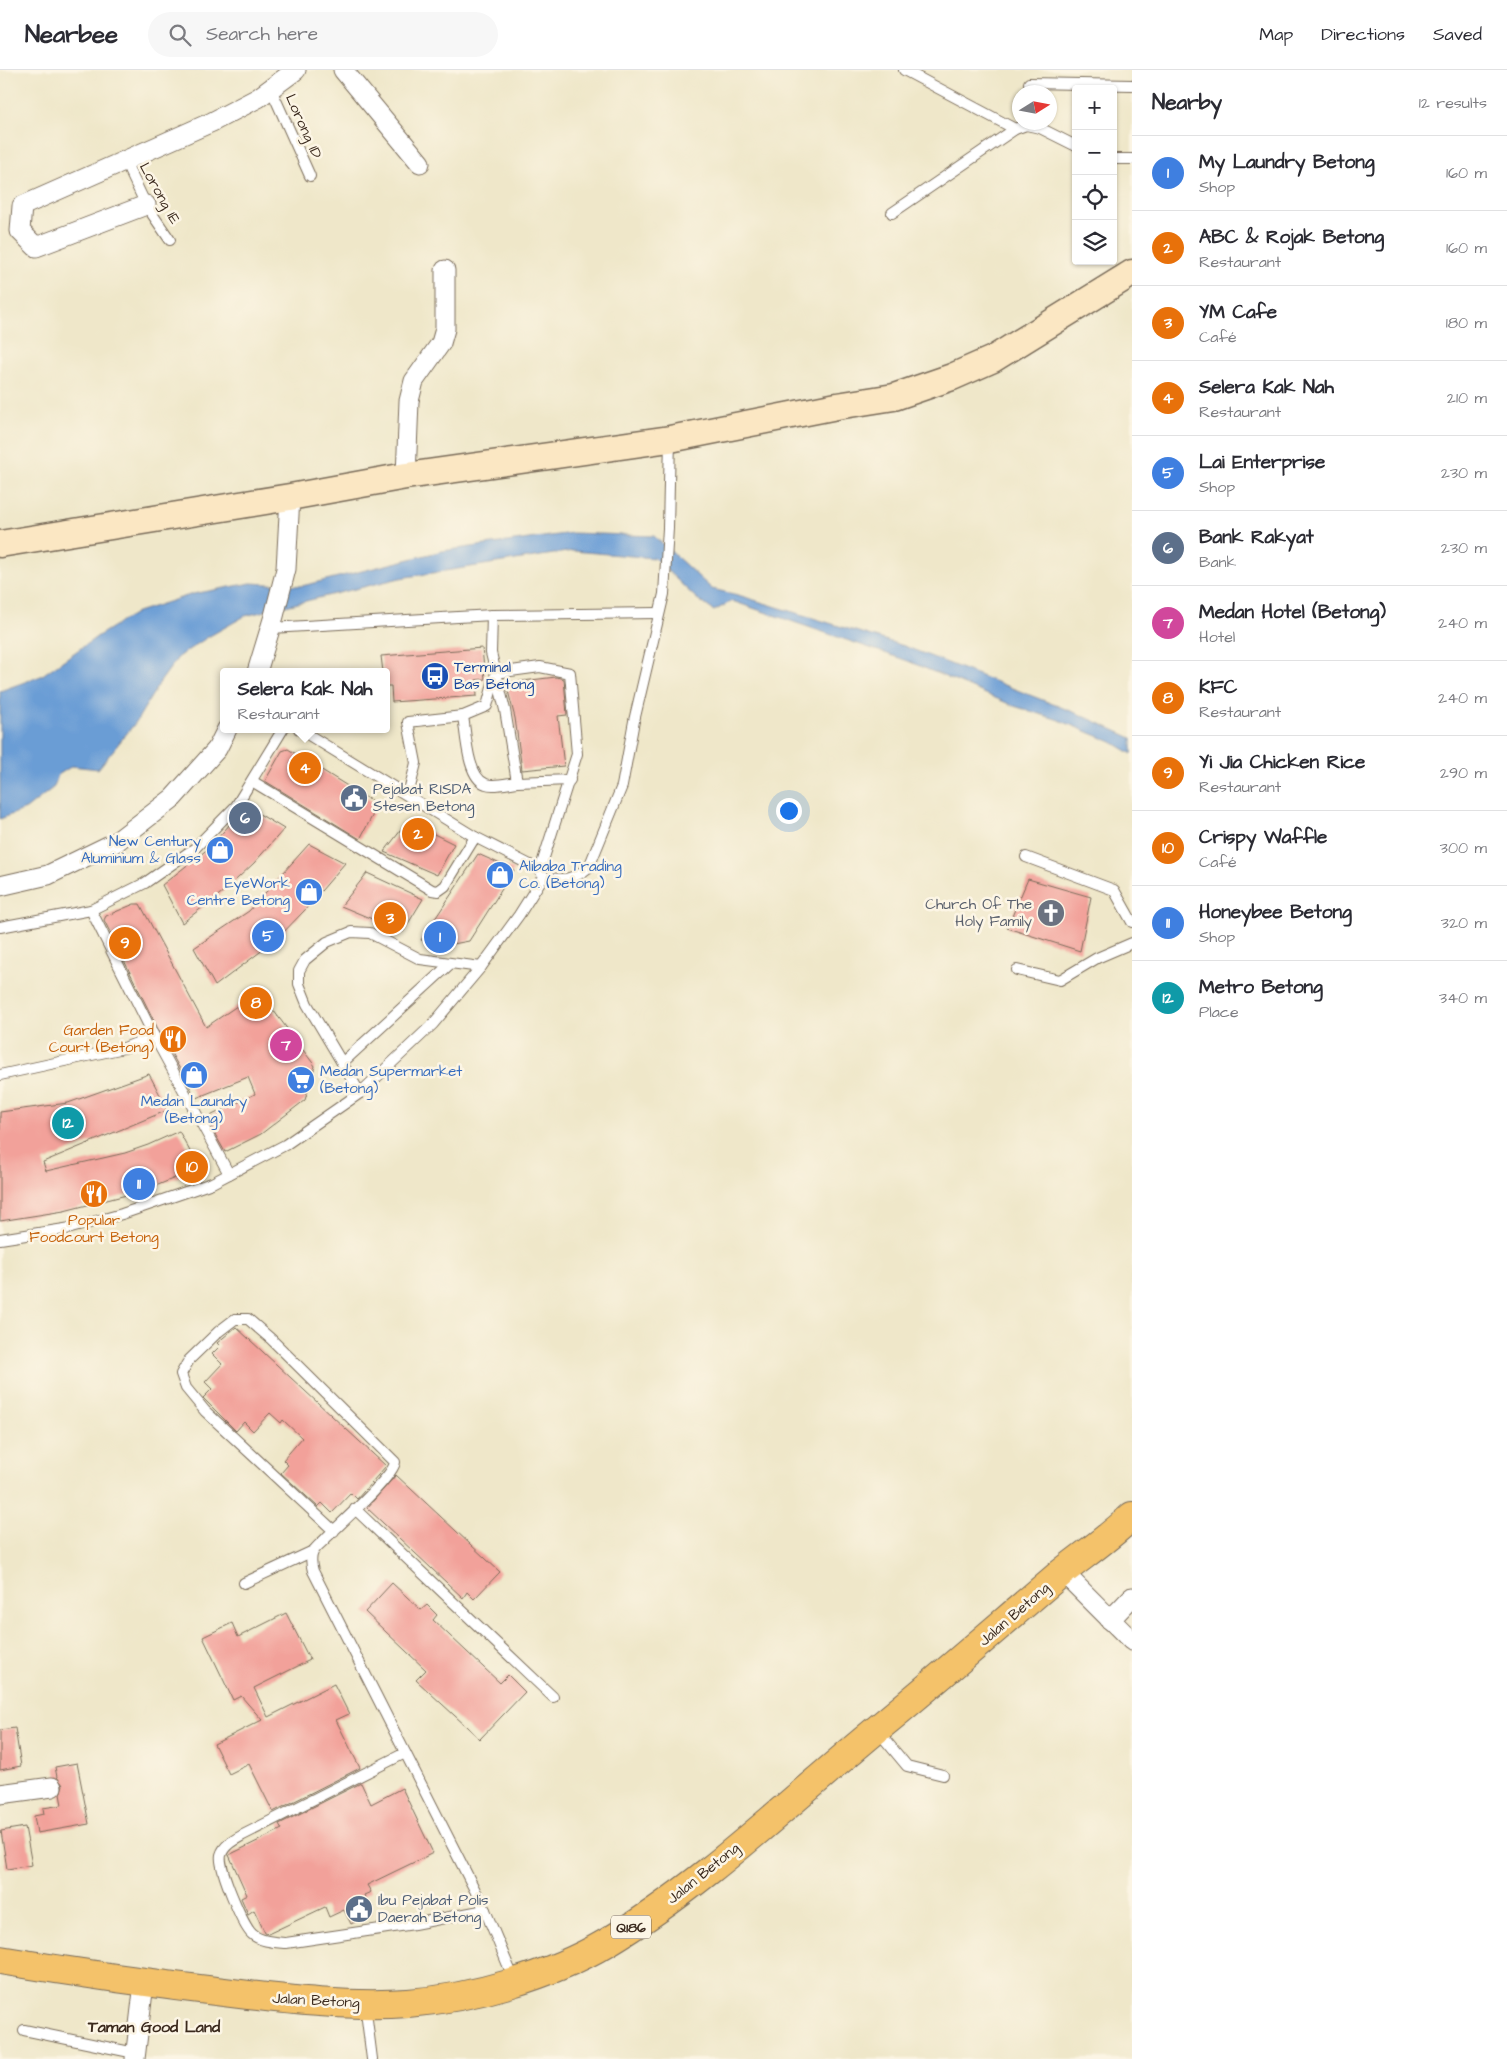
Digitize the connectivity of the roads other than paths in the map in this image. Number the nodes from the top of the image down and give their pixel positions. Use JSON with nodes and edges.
{"nodes":[{"id":1,"x":296,"y":70,"type":"edge"},
{"id":2,"x":904,"y":70,"type":"edge"},
{"id":3,"x":346,"y":71,"type":"edge"},
{"id":4,"x":1029,"y":83,"type":"dead end"},
{"id":5,"x":1132,"y":85,"type":"edge"},
{"id":6,"x":271,"y":89,"type":"junction"},
{"id":7,"x":1012,"y":127,"type":"edge"},
{"id":8,"x":1014,"y":130,"type":"edge"},
{"id":9,"x":1044,"y":130,"type":"edge"},
{"id":10,"x":1072,"y":144,"type":"edge"},
{"id":11,"x":1117,"y":159,"type":"edge"},
{"id":12,"x":1132,"y":159,"type":"edge"},
{"id":13,"x":125,"y":161,"type":"junction"},
{"id":14,"x":420,"y":163,"type":"dead end"},
{"id":15,"x":310,"y":176,"type":"dead end"},
{"id":16,"x":146,"y":205,"type":"junction"},
{"id":17,"x":892,"y":213,"type":"dead end"},
{"id":18,"x":170,"y":240,"type":"dead end"},
{"id":19,"x":445,"y":270,"type":"dead end"},
{"id":20,"x":1132,"y":273,"type":"edge"},
{"id":21,"x":670,"y":439,"type":"junction"},
{"id":22,"x":406,"y":476,"type":"junction"},
{"id":23,"x":290,"y":497,"type":"junction"},
{"id":24,"x":0,"y":544,"type":"edge"},
{"id":25,"x":658,"y":613,"type":"junction"},
{"id":26,"x":492,"y":615,"type":"junction"},
{"id":27,"x":273,"y":622,"type":"junction"},
{"id":28,"x":258,"y":668,"type":"edge"},
{"id":29,"x":496,"y":673,"type":"junction"},
{"id":30,"x":463,"y":716,"type":"junction"},
{"id":31,"x":225,"y":733,"type":"edge"},
{"id":32,"x":282,"y":733,"type":"edge"},
{"id":33,"x":306,"y":733,"type":"edge"},
{"id":34,"x":570,"y":780,"type":"junction"},
{"id":35,"x":252,"y":781,"type":"junction"},
{"id":36,"x":517,"y":782,"type":"junction"},
{"id":37,"x":408,"y":795,"type":"junction"},
{"id":38,"x":475,"y":837,"type":"junction"},
{"id":39,"x":1026,"y":857,"type":"dead end"},
{"id":40,"x":542,"y":873,"type":"junction"},
{"id":41,"x":0,"y":886,"type":"edge"},
{"id":42,"x":91,"y":910,"type":"junction"},
{"id":43,"x":1132,"y":922,"type":"edge"},
{"id":44,"x":0,"y":927,"type":"edge"},
{"id":45,"x":1132,"y":943,"type":"edge"},
{"id":46,"x":450,"y":964,"type":"junction"},
{"id":47,"x":481,"y":968,"type":"junction"},
{"id":48,"x":1017,"y":970,"type":"dead end"},
{"id":49,"x":154,"y":1036,"type":"junction"},
{"id":50,"x":342,"y":1063,"type":"junction"},
{"id":51,"x":0,"y":1075,"type":"edge"},
{"id":52,"x":360,"y":1093,"type":"junction"},
{"id":53,"x":229,"y":1174,"type":"junction"},
{"id":54,"x":0,"y":1239,"type":"edge"},
{"id":55,"x":355,"y":1509,"type":"junction"},
{"id":56,"x":1132,"y":1516,"type":"edge"},
{"id":57,"x":334,"y":1530,"type":"junction"},
{"id":58,"x":313,"y":1551,"type":"junction"},
{"id":59,"x":1063,"y":1572,"type":"junction"},
{"id":60,"x":244,"y":1582,"type":"dead end"},
{"id":61,"x":1132,"y":1596,"type":"edge"},
{"id":62,"x":1110,"y":1620,"type":"junction"},
{"id":63,"x":1132,"y":1641,"type":"edge"},
{"id":64,"x":553,"y":1697,"type":"dead end"},
{"id":65,"x":876,"y":1729,"type":"junction"},
{"id":66,"x":406,"y":1753,"type":"junction"},
{"id":67,"x":943,"y":1775,"type":"dead end"},
{"id":68,"x":52,"y":1787,"type":"dead end"},
{"id":69,"x":0,"y":1794,"type":"edge"},
{"id":70,"x":485,"y":1910,"type":"junction"},
{"id":71,"x":0,"y":1960,"type":"edge"},
{"id":72,"x":144,"y":1983,"type":"junction"},
{"id":73,"x":515,"y":1983,"type":"junction"},
{"id":74,"x":365,"y":2003,"type":"junction"},
{"id":75,"x":24,"y":2030,"type":"dead end"},
{"id":76,"x":135,"y":2056,"type":"edge"},
{"id":77,"x":372,"y":2059,"type":"edge"}],
"edges":[{"from":1,"to":6,"type":"street"},
{"from":2,"to":7,"type":"lane"},
{"from":3,"to":14,"type":"street"},
{"from":4,"to":5,"type":"lane"},
{"from":6,"to":13,"type":"street"},
{"from":6,"to":15,"type":"lane","name":"Lorong 1D"},
{"from":8,"to":17,"type":"lane"},
{"from":9,"to":10,"type":"lane"},
{"from":11,"to":12,"type":"lane"},
{"from":13,"to":16,"type":"lane","name":"Lorong 1E"},
{"from":13,"to":16,"type":"street"},
{"from":16,"to":18,"type":"lane","name":"Lorong 1E"},
{"from":19,"to":22,"type":"street"},
{"from":20,"to":21,"type":"street"},
{"from":21,"to":22,"type":"street"},
{"from":21,"to":25,"type":"lane"},
{"from":22,"to":23,"type":"street"},
{"from":23,"to":24,"type":"street"},
{"from":23,"to":27,"type":"street"},
{"from":25,"to":26,"type":"lane"},
{"from":25,"to":40,"type":"lane"},
{"from":26,"to":27,"type":"lane"},
{"from":26,"to":29,"type":"lane"},
{"from":27,"to":28,"type":"street"},
{"from":29,"to":30,"type":"lane"},
{"from":29,"to":34,"type":"lane"},
{"from":29,"to":36,"type":"lane"},
{"from":30,"to":36,"type":"lane"},
{"from":30,"to":37,"type":"lane"},
{"from":31,"to":41,"type":"street"},
{"from":32,"to":35,"type":"lane"},
{"from":33,"to":37,"type":"lane"},
{"from":34,"to":36,"type":"lane"},
{"from":34,"to":40,"type":"lane"},
{"from":35,"to":38,"type":"lane"},
{"from":35,"to":42,"type":"lane"},
{"from":37,"to":38,"type":"lane"},
{"from":38,"to":40,"type":"lane"},
{"from":39,"to":43,"type":"lane"},
{"from":40,"to":47,"type":"lane"},
{"from":42,"to":44,"type":"lane"},
{"from":42,"to":49,"type":"lane"},
{"from":45,"to":48,"type":"lane"},
{"from":46,"to":47,"type":"lane"},
{"from":46,"to":50,"type":"lane"},
{"from":46,"to":50,"type":"lane"},
{"from":47,"to":52,"type":"lane"},
{"from":49,"to":51,"type":"lane"},
{"from":49,"to":53,"type":"lane"},
{"from":50,"to":52,"type":"lane"},
{"from":52,"to":53,"type":"lane"},
{"from":53,"to":54,"type":"lane"},
{"from":55,"to":57,"type":"lane"},
{"from":55,"to":57,"type":"lane"},
{"from":55,"to":64,"type":"lane"},
{"from":56,"to":59,"type":"main road","name":"Jalan Betong","number":"Q186"},
{"from":57,"to":58,"type":"lane"},
{"from":58,"to":60,"type":"lane"},
{"from":58,"to":66,"type":"lane"},
{"from":59,"to":62,"type":"street"},
{"from":59,"to":65,"type":"main road","name":"Jalan Betong","number":"Q186"},
{"from":61,"to":62,"type":"street"},
{"from":62,"to":63,"type":"street"},
{"from":65,"to":67,"type":"lane"},
{"from":65,"to":73,"type":"main road","name":"Jalan Betong","number":"Q186"},
{"from":66,"to":70,"type":"lane"},
{"from":66,"to":70,"type":"lane"},
{"from":68,"to":69,"type":"street"},
{"from":70,"to":73,"type":"lane"},
{"from":71,"to":72,"type":"main road","name":"Jalan Betong","number":"Q186"},
{"from":72,"to":74,"type":"main road","name":"Jalan Betong","number":"Q186"},
{"from":72,"to":76,"type":"street"},
{"from":73,"to":74,"type":"main road","name":"Jalan Betong","number":"Q186"},
{"from":74,"to":77,"type":"lane"},
{"from":75,"to":76,"type":"lane"}]}
